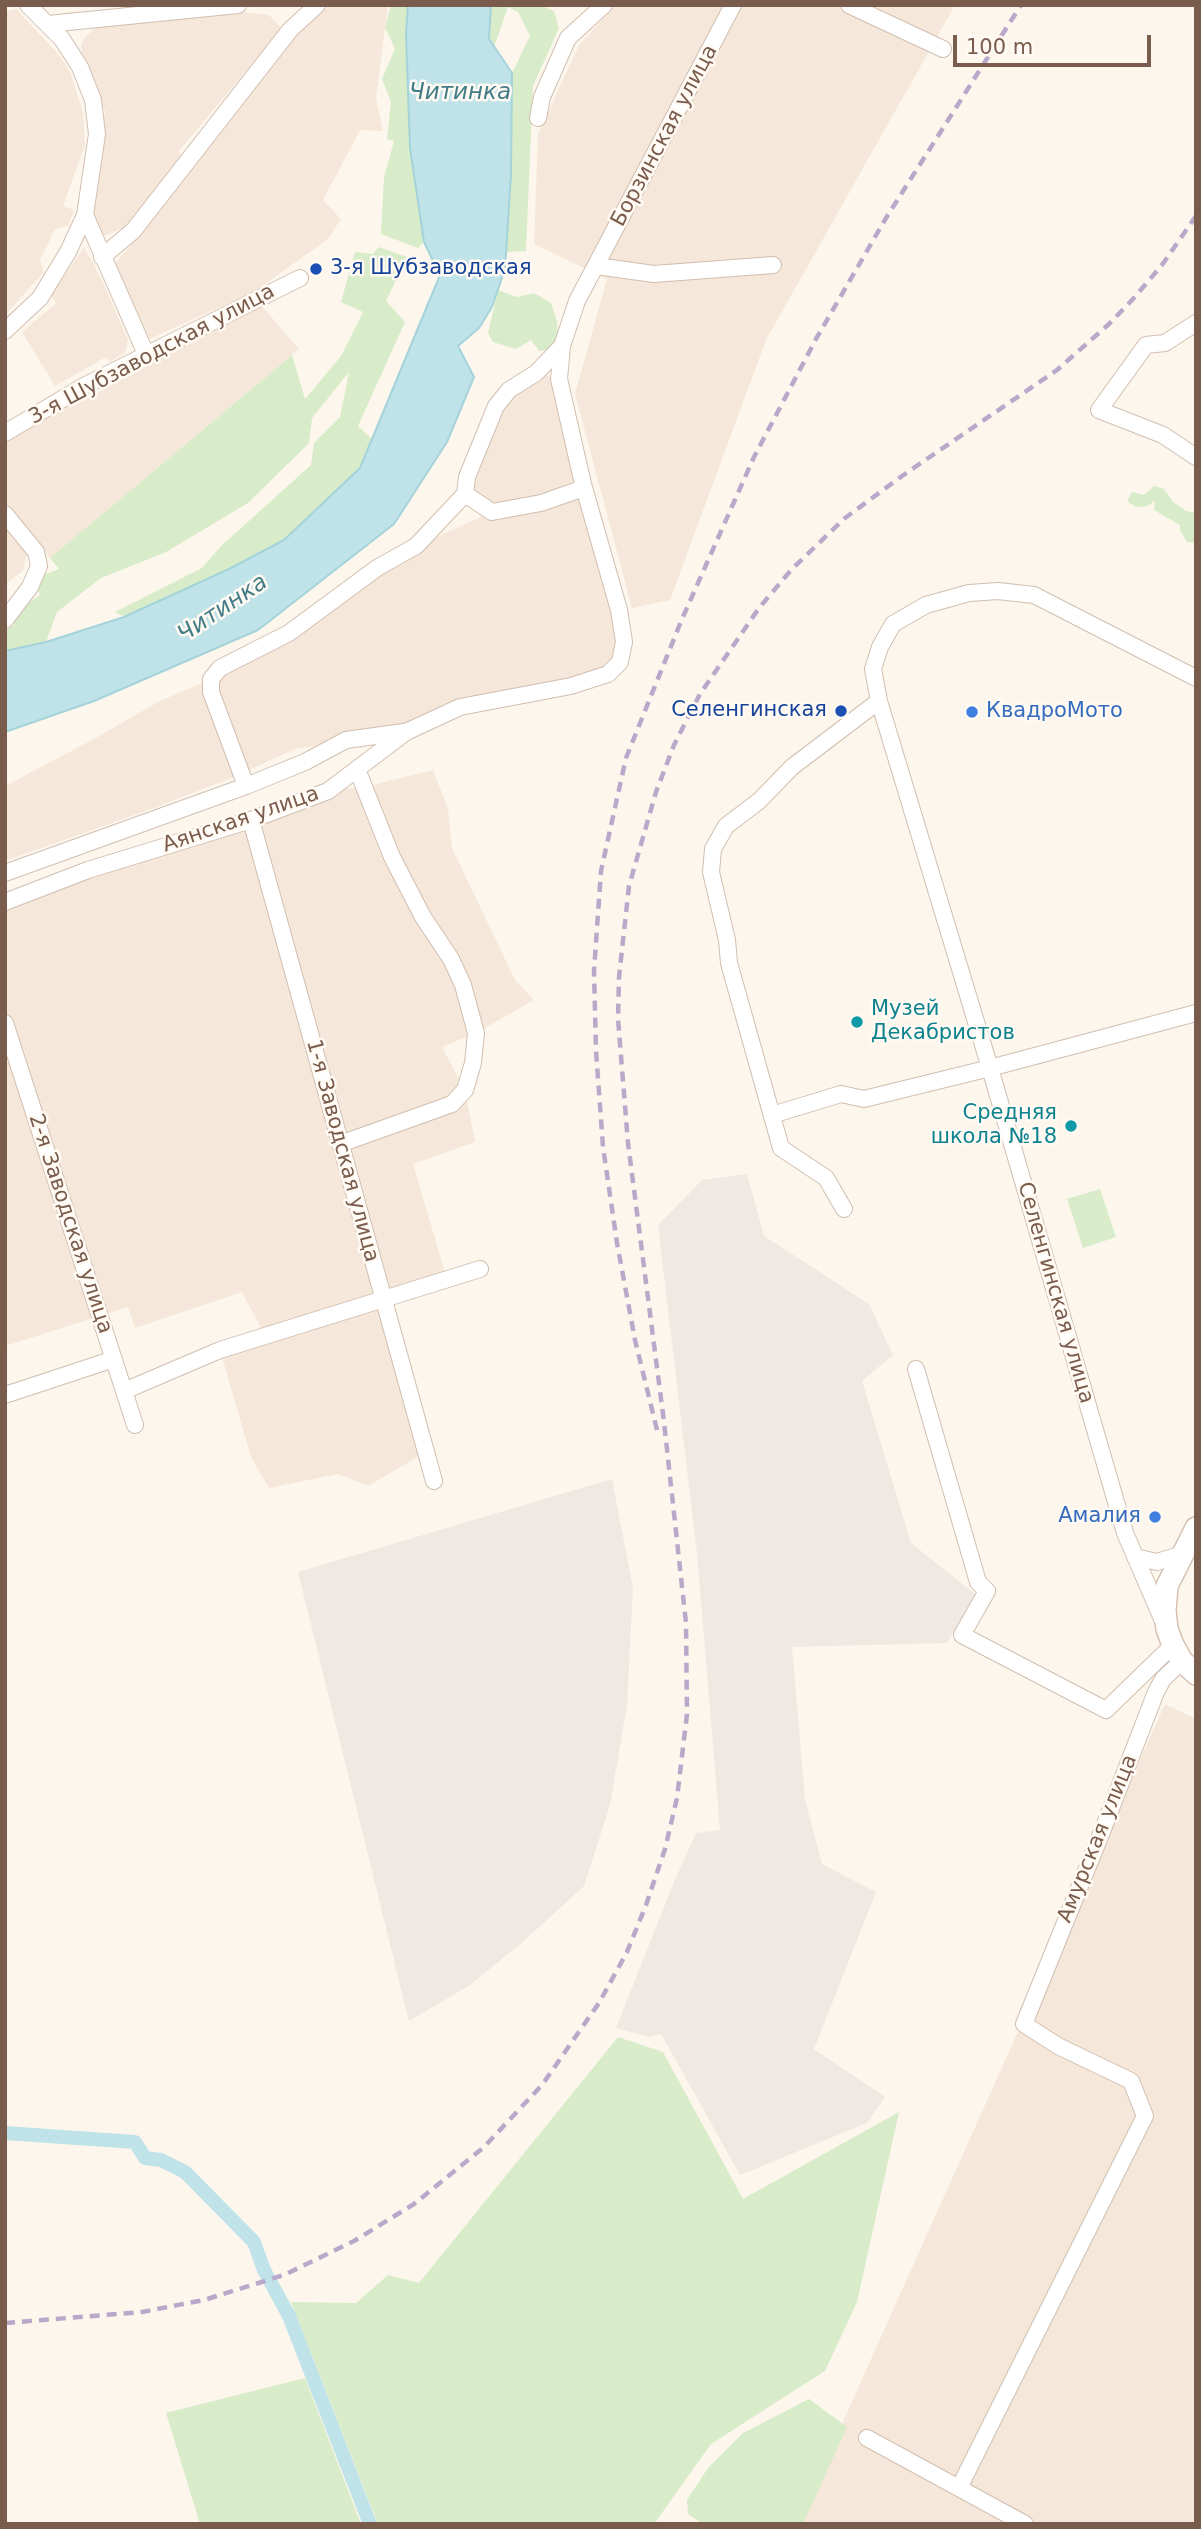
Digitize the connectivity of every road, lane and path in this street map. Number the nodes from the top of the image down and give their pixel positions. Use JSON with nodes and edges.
{"nodes":[{"id":1,"x":27,"y":5,"type":"edge"},
{"id":2,"x":238,"y":5,"type":"edge"},
{"id":3,"x":317,"y":5,"type":"edge"},
{"id":4,"x":604,"y":5,"type":"edge"},
{"id":5,"x":733,"y":5,"type":"edge"},
{"id":6,"x":849,"y":5,"type":"edge"},
{"id":7,"x":48,"y":24,"type":"junction"},
{"id":8,"x":943,"y":49,"type":"dead end"},
{"id":9,"x":538,"y":118,"type":"dead end"},
{"id":10,"x":85,"y":215,"type":"junction"},
{"id":11,"x":102,"y":257,"type":"junction"},
{"id":12,"x":773,"y":265,"type":"dead end"},
{"id":13,"x":596,"y":266,"type":"junction"},
{"id":14,"x":300,"y":278,"type":"dead end"},
{"id":15,"x":1196,"y":323,"type":"edge"},
{"id":16,"x":10,"y":327,"type":"edge"},
{"id":17,"x":562,"y":346,"type":"junction"},
{"id":18,"x":146,"y":354,"type":"junction"},
{"id":19,"x":5,"y":433,"type":"edge"},
{"id":20,"x":1196,"y":457,"type":"edge"},
{"id":21,"x":584,"y":488,"type":"junction"},
{"id":22,"x":465,"y":494,"type":"junction"},
{"id":23,"x":5,"y":514,"type":"edge"},
{"id":24,"x":5,"y":620,"type":"edge"},
{"id":25,"x":1196,"y":678,"type":"edge"},
{"id":26,"x":875,"y":704,"type":"junction"},
{"id":27,"x":406,"y":732,"type":"junction"},
{"id":28,"x":357,"y":769,"type":"junction"},
{"id":29,"x":246,"y":786,"type":"junction"},
{"id":30,"x":251,"y":820,"type":"junction"},
{"id":31,"x":5,"y":873,"type":"edge"},
{"id":32,"x":5,"y":902,"type":"edge"},
{"id":33,"x":1196,"y":1013,"type":"edge"},
{"id":34,"x":5,"y":1023,"type":"edge"},
{"id":35,"x":990,"y":1068,"type":"junction"},
{"id":36,"x":772,"y":1115,"type":"junction"},
{"id":37,"x":340,"y":1144,"type":"junction"},
{"id":38,"x":845,"y":1209,"type":"dead end"},
{"id":39,"x":480,"y":1269,"type":"dead end"},
{"id":40,"x":383,"y":1299,"type":"junction"},
{"id":41,"x":114,"y":1360,"type":"junction"},
{"id":42,"x":916,"y":1369,"type":"dead end"},
{"id":43,"x":124,"y":1391,"type":"junction"},
{"id":44,"x":5,"y":1395,"type":"edge"},
{"id":45,"x":135,"y":1425,"type":"dead end"},
{"id":46,"x":434,"y":1481,"type":"dead end"},
{"id":47,"x":1196,"y":1528,"type":"edge"},
{"id":48,"x":1183,"y":1554,"type":"junction"},
{"id":49,"x":1135,"y":1557,"type":"junction"},
{"id":50,"x":1180,"y":1652,"type":"edge"},
{"id":51,"x":867,"y":2438,"type":"dead end"},
{"id":52,"x":959,"y":2488,"type":"junction"},
{"id":53,"x":1025,"y":2524,"type":"edge"}],
"edges":[{"from":1,"to":7,"type":"street"},
{"from":2,"to":7,"type":"street"},
{"from":3,"to":11,"type":"street"},
{"from":4,"to":9,"type":"street"},
{"from":5,"to":13,"type":"street","name":"Борзинская улица"},
{"from":6,"to":8,"type":"street"},
{"from":7,"to":10,"type":"street"},
{"from":10,"to":11,"type":"street"},
{"from":10,"to":16,"type":"street"},
{"from":11,"to":18,"type":"street"},
{"from":12,"to":13,"type":"street"},
{"from":13,"to":17,"type":"street","name":"Борзинская улица"},
{"from":14,"to":18,"type":"street","name":"3-я Шубзаводская улица"},
{"from":15,"to":20,"type":"street"},
{"from":17,"to":21,"type":"street"},
{"from":17,"to":22,"type":"street"},
{"from":18,"to":19,"type":"street","name":"3-я Шубзаводская улица"},
{"from":21,"to":22,"type":"street"},
{"from":21,"to":27,"type":"street","name":"Аянская улица"},
{"from":22,"to":29,"type":"street"},
{"from":23,"to":24,"type":"street"},
{"from":25,"to":26,"type":"street","name":"Селенгинская улица"},
{"from":26,"to":35,"type":"street","name":"Селенгинская улица"},
{"from":26,"to":36,"type":"street"},
{"from":27,"to":28,"type":"street","name":"Аянская улица"},
{"from":27,"to":29,"type":"street"},
{"from":28,"to":30,"type":"street","name":"Аянская улица"},
{"from":28,"to":37,"type":"street"},
{"from":29,"to":31,"type":"street"},
{"from":30,"to":32,"type":"street","name":"Аянская улица"},
{"from":30,"to":37,"type":"street","name":"1-я Заводская улица"},
{"from":33,"to":35,"type":"street"},
{"from":34,"to":41,"type":"street","name":"2-я Заводская улица"},
{"from":35,"to":36,"type":"street"},
{"from":35,"to":49,"type":"street","name":"Селенгинская улица"},
{"from":36,"to":38,"type":"street"},
{"from":37,"to":40,"type":"street","name":"1-я Заводская улица"},
{"from":39,"to":40,"type":"street"},
{"from":40,"to":43,"type":"street"},
{"from":40,"to":46,"type":"street","name":"1-я Заводская улица"},
{"from":41,"to":43,"type":"street","name":"2-я Заводская улица"},
{"from":41,"to":44,"type":"street"},
{"from":42,"to":50,"type":"street"},
{"from":43,"to":45,"type":"street","name":"2-я Заводская улица"},
{"from":47,"to":48,"type":"main road"},
{"from":48,"to":49,"type":"street"},
{"from":48,"to":50,"type":"main road"},
{"from":49,"to":50,"type":"street","name":"Селенгинская улица"},
{"from":50,"to":52,"type":"street","name":"Амурская улица"},
{"from":51,"to":52,"type":"street"},
{"from":52,"to":53,"type":"street"}]}
